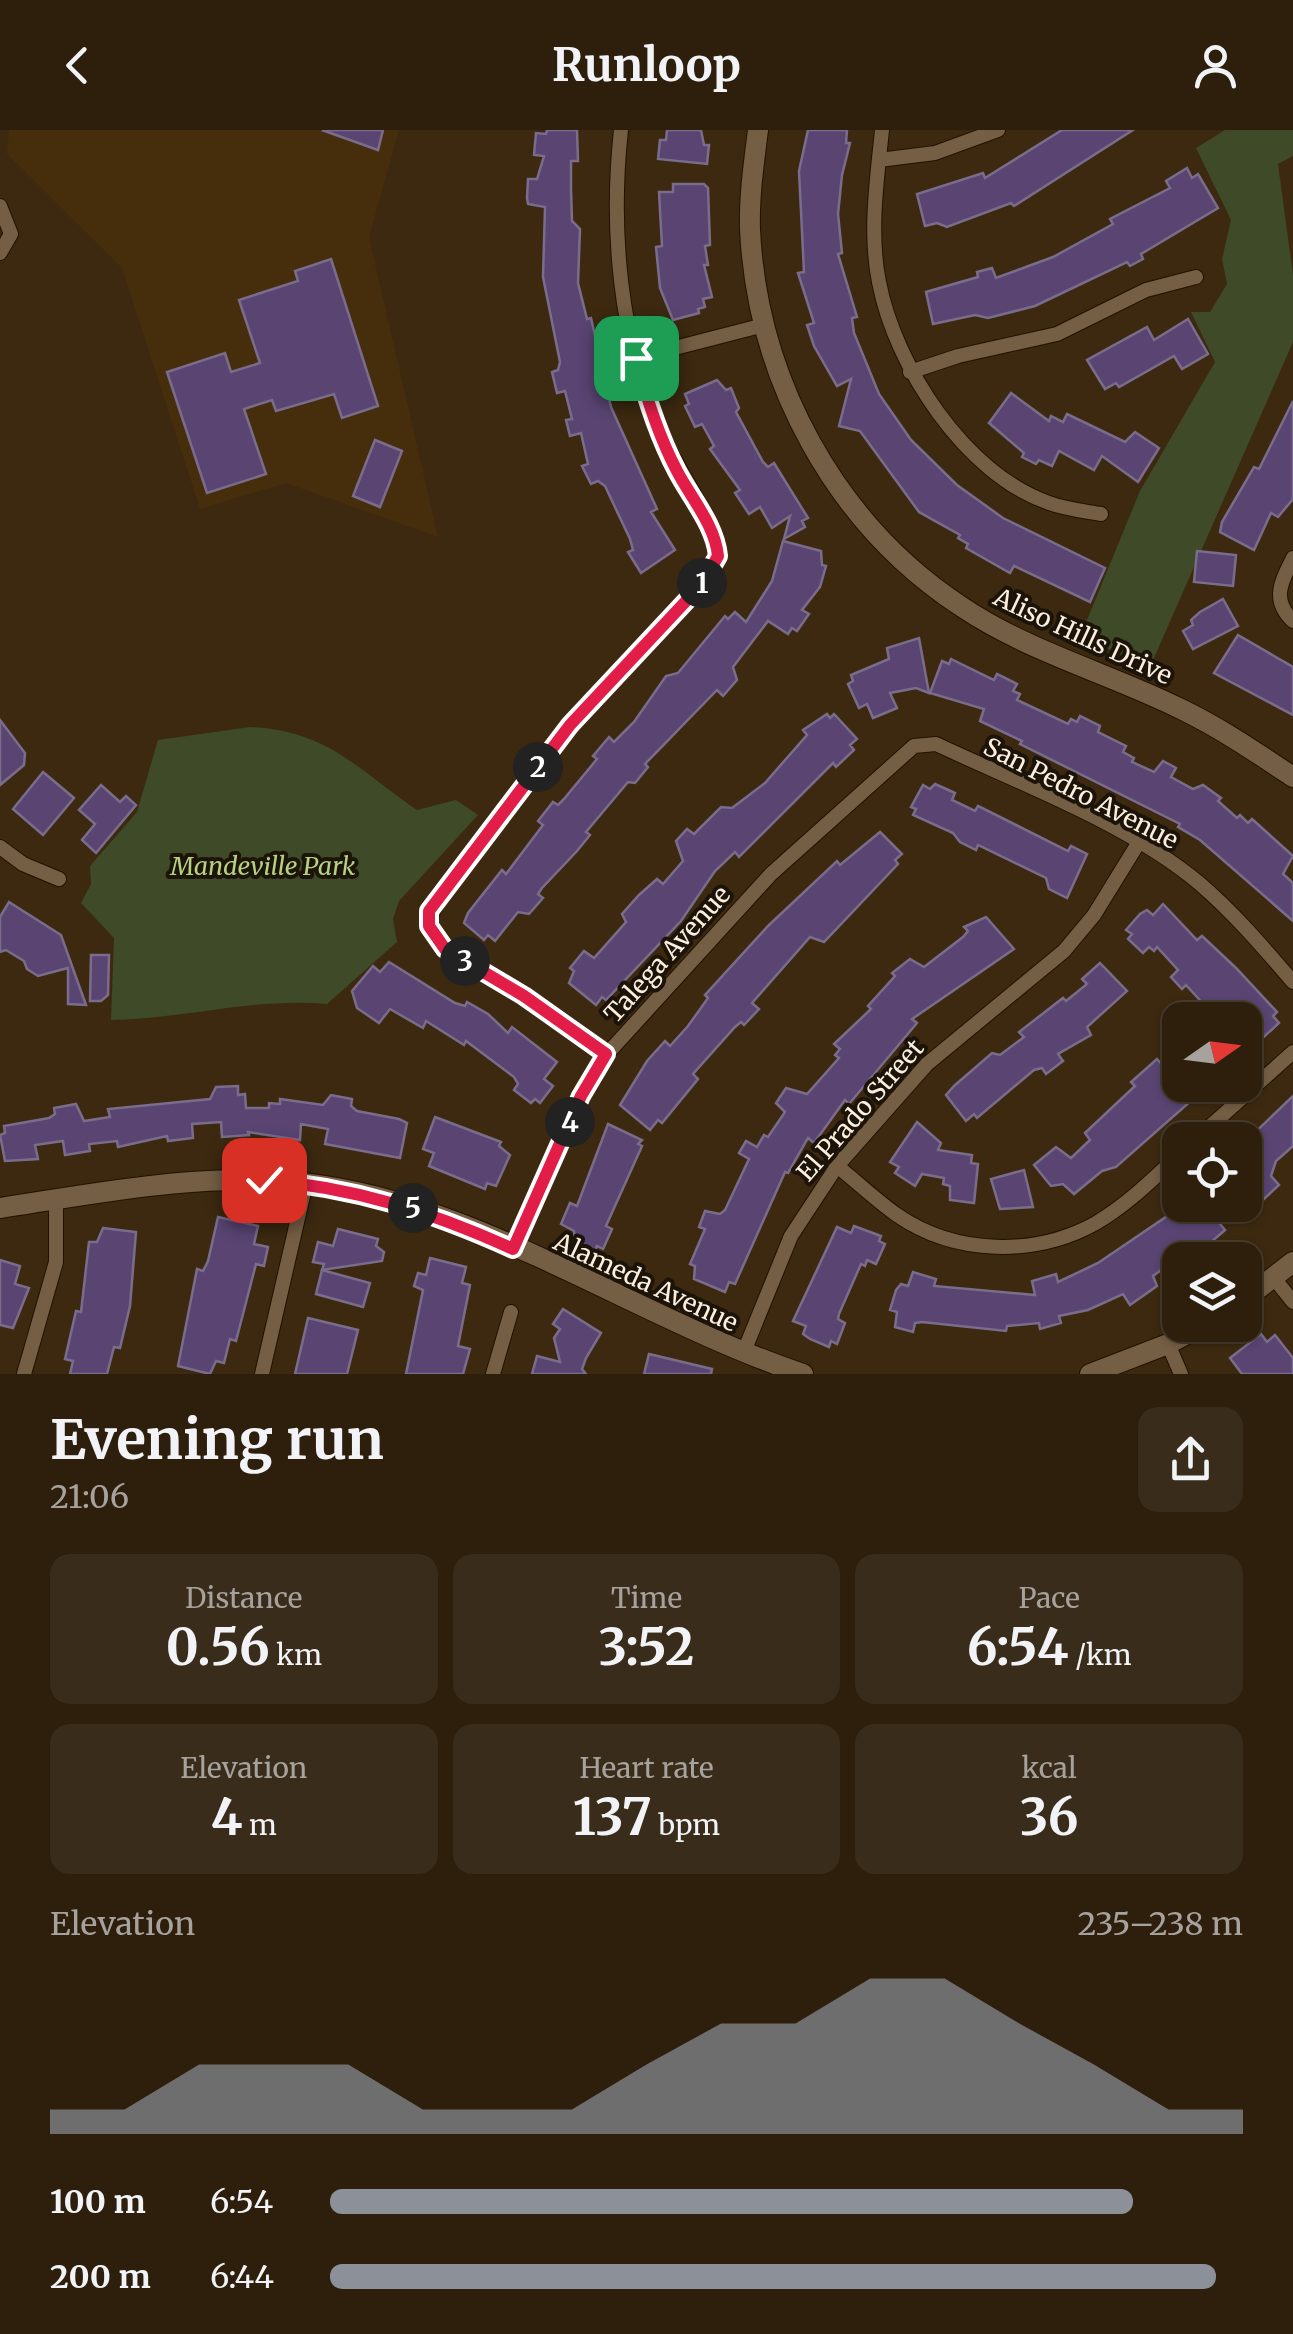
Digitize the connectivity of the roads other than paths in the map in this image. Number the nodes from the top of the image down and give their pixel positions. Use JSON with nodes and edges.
{"nodes":[{"id":1,"x":621,"y":130,"type":"edge"},
{"id":2,"x":758,"y":130,"type":"edge"},
{"id":3,"x":882,"y":130,"type":"edge"},
{"id":4,"x":998,"y":130,"type":"edge"},
{"id":5,"x":879,"y":160,"type":"junction"},
{"id":6,"x":0,"y":206,"type":"edge"},
{"id":7,"x":0,"y":253,"type":"edge"},
{"id":8,"x":1196,"y":277,"type":"dead end"},
{"id":9,"x":764,"y":325,"type":"junction"},
{"id":10,"x":636,"y":358,"type":"junction"},
{"id":11,"x":910,"y":372,"type":"junction"},
{"id":12,"x":1101,"y":514,"type":"dead end"},
{"id":13,"x":1293,"y":558,"type":"edge"},
{"id":14,"x":1293,"y":621,"type":"edge"},
{"id":15,"x":924,"y":744,"type":"joint"},
{"id":16,"x":1293,"y":778,"type":"edge"},
{"id":17,"x":1139,"y":842,"type":"junction"},
{"id":18,"x":0,"y":848,"type":"edge"},
{"id":19,"x":59,"y":879,"type":"dead end"},
{"id":20,"x":1293,"y":982,"type":"edge"},
{"id":21,"x":1293,"y":1052,"type":"edge"},
{"id":22,"x":606,"y":1054,"type":"junction"},
{"id":23,"x":1216,"y":1122,"type":"edge"},
{"id":24,"x":837,"y":1166,"type":"junction"},
{"id":25,"x":1162,"y":1169,"type":"edge"},
{"id":26,"x":306,"y":1183,"type":"junction"},
{"id":27,"x":56,"y":1200,"type":"junction"},
{"id":28,"x":0,"y":1208,"type":"edge"},
{"id":29,"x":513,"y":1249,"type":"junction"},
{"id":30,"x":1293,"y":1262,"type":"edge"},
{"id":31,"x":1274,"y":1278,"type":"junction"},
{"id":32,"x":1262,"y":1287,"type":"edge"},
{"id":33,"x":1293,"y":1302,"type":"edge"},
{"id":34,"x":511,"y":1312,"type":"dead end"},
{"id":35,"x":1172,"y":1342,"type":"edge"},
{"id":36,"x":1168,"y":1344,"type":"junction"},
{"id":37,"x":743,"y":1354,"type":"junction"},
{"id":38,"x":24,"y":1374,"type":"edge"},
{"id":39,"x":262,"y":1374,"type":"edge"},
{"id":40,"x":493,"y":1374,"type":"edge"},
{"id":41,"x":803,"y":1374,"type":"edge"},
{"id":42,"x":1090,"y":1374,"type":"edge"},
{"id":43,"x":1181,"y":1374,"type":"edge"}],
"edges":[{"from":1,"to":10,"type":"street"},
{"from":2,"to":9,"type":"street","name":"Aliso Hills Drive"},
{"from":3,"to":5,"type":"street"},
{"from":4,"to":5,"type":"street"},
{"from":5,"to":11,"type":"street"},
{"from":6,"to":7,"type":"street"},
{"from":8,"to":11,"type":"street"},
{"from":9,"to":10,"type":"street"},
{"from":9,"to":16,"type":"street","name":"Aliso Hills Drive"},
{"from":10,"to":22,"type":"street"},
{"from":11,"to":12,"type":"street"},
{"from":13,"to":14,"type":"street"},
{"from":15,"to":17,"type":"street","name":"San Pedro Avenue"},
{"from":15,"to":22,"type":"street","name":"Talega Avenue"},
{"from":17,"to":20,"type":"street","name":"San Pedro Avenue"},
{"from":17,"to":24,"type":"street","name":"El Prado Street"},
{"from":18,"to":19,"type":"street"},
{"from":21,"to":23,"type":"street"},
{"from":22,"to":29,"type":"street","name":"Talega Avenue"},
{"from":24,"to":25,"type":"street"},
{"from":24,"to":37,"type":"street","name":"El Prado Street"},
{"from":26,"to":27,"type":"street","name":"Alameda Avenue"},
{"from":26,"to":29,"type":"street","name":"Alameda Avenue"},
{"from":26,"to":39,"type":"street"},
{"from":27,"to":28,"type":"street","name":"Alameda Avenue"},
{"from":27,"to":38,"type":"street"},
{"from":29,"to":37,"type":"street","name":"Alameda Avenue"},
{"from":30,"to":31,"type":"street"},
{"from":31,"to":32,"type":"street"},
{"from":31,"to":33,"type":"street"},
{"from":34,"to":40,"type":"street"},
{"from":35,"to":36,"type":"street"},
{"from":36,"to":42,"type":"street"},
{"from":36,"to":43,"type":"street"},
{"from":37,"to":41,"type":"street","name":"Alameda Avenue"}]}
